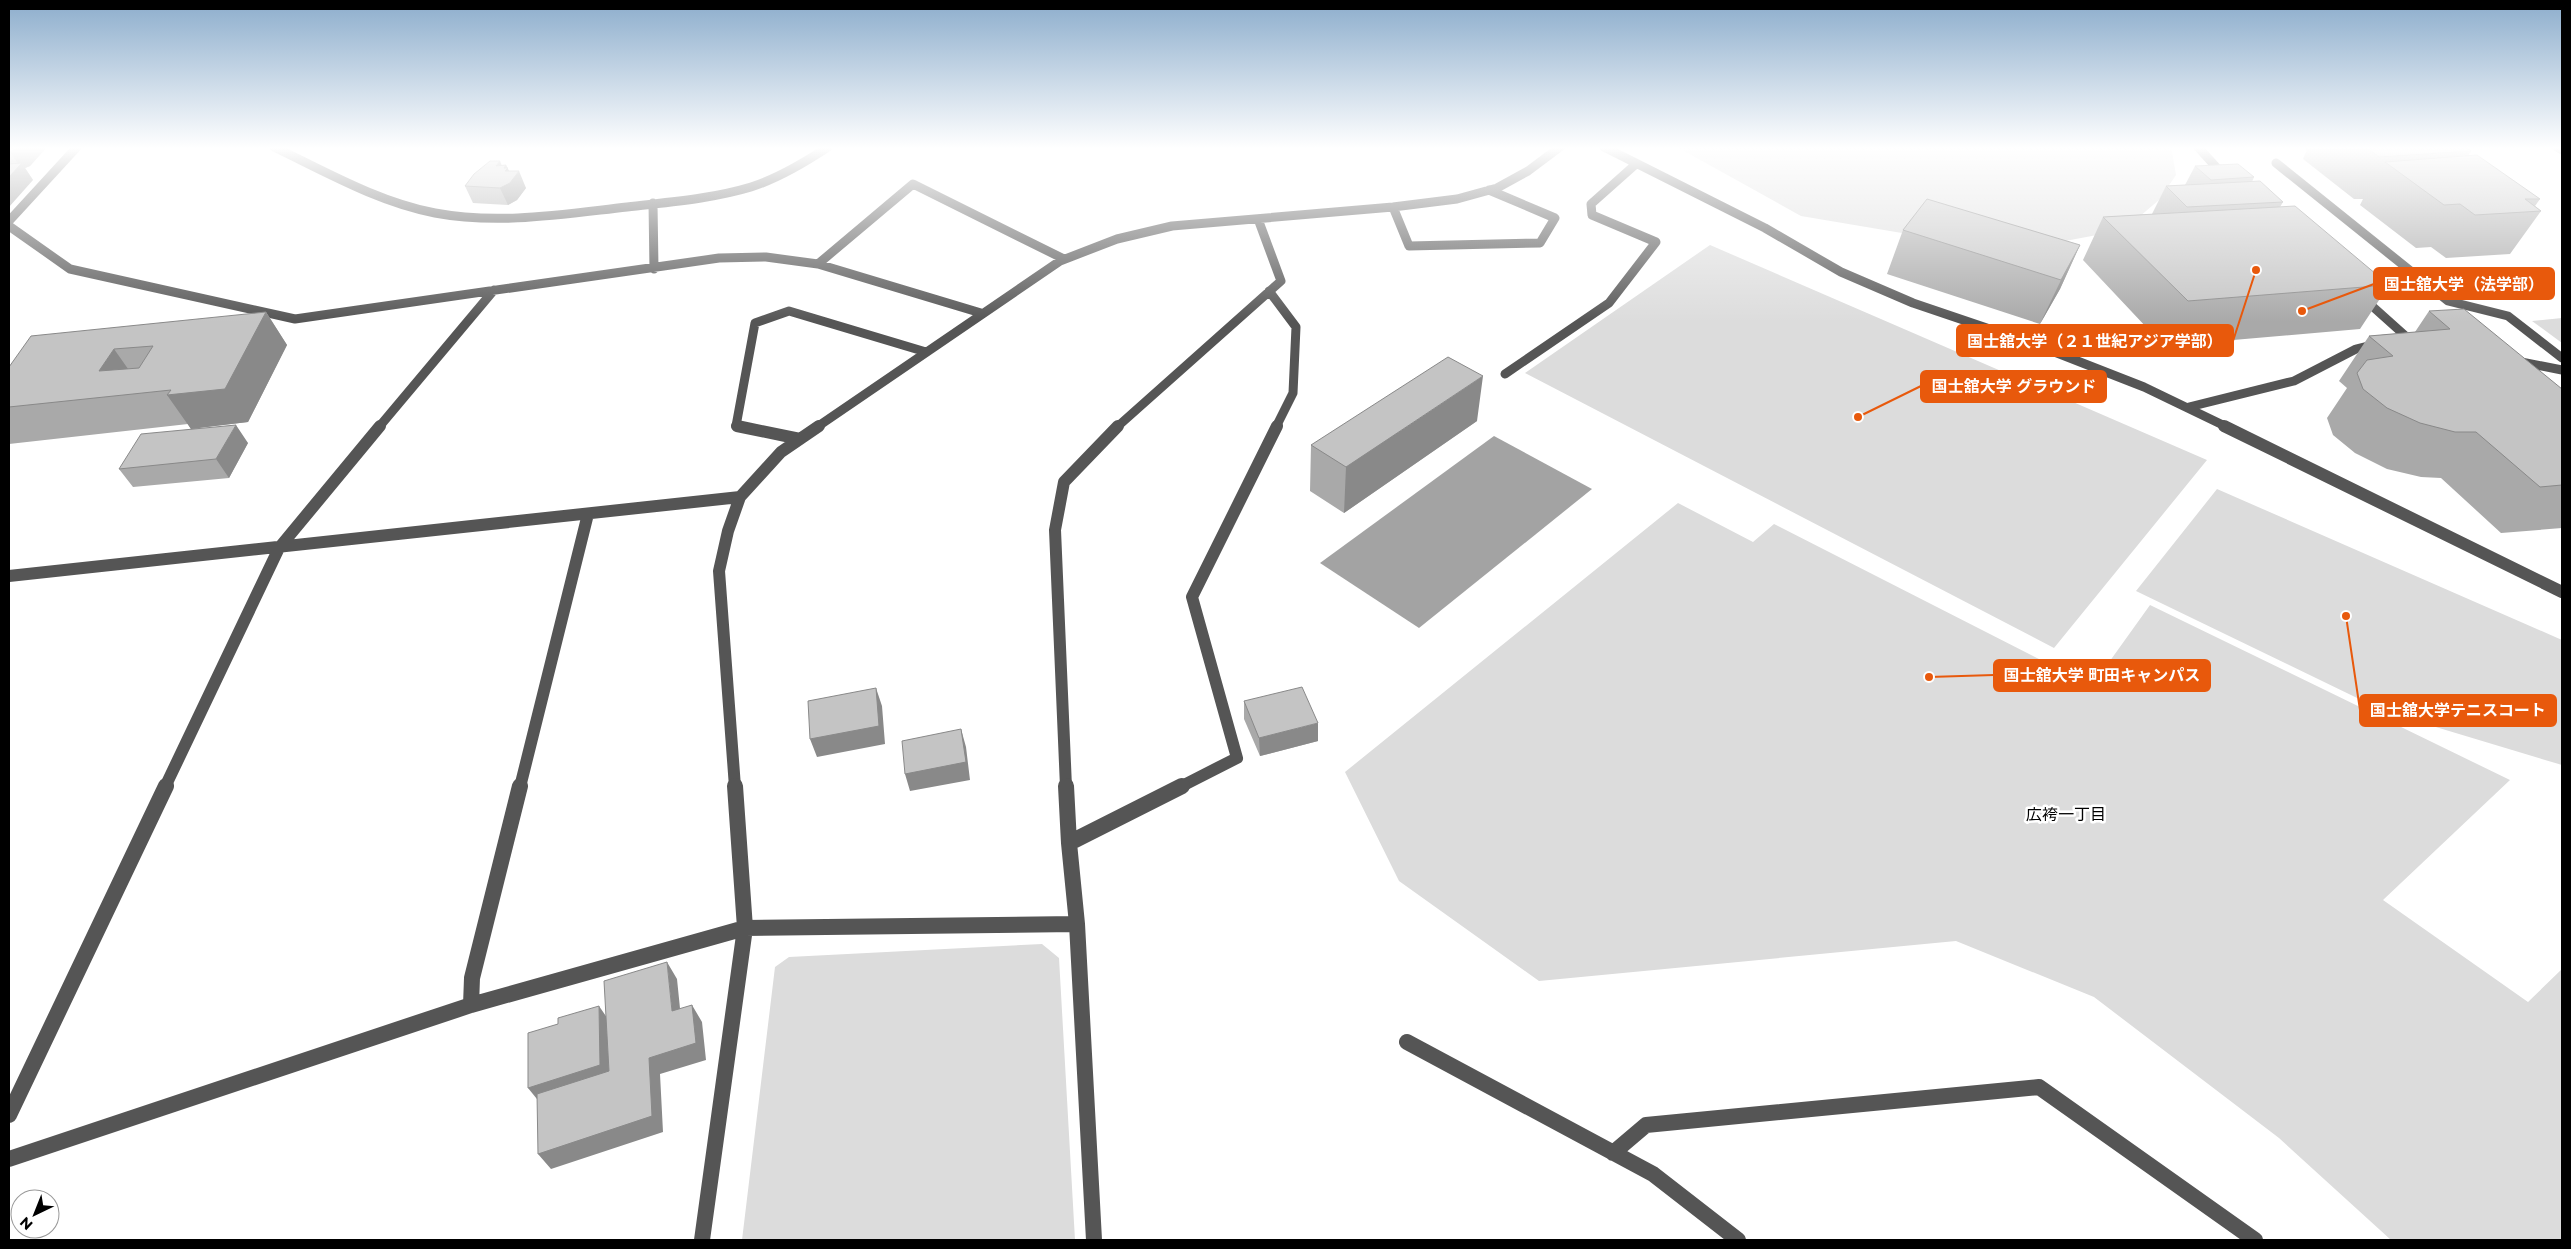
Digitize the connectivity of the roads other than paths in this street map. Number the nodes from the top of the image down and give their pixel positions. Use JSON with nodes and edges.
{"nodes":[{"id":1,"x":23,"y":205,"type":"edge"},
{"id":2,"x":412,"y":205,"type":"edge"},
{"id":3,"x":634,"y":205,"type":"edge"},
{"id":4,"x":653,"y":205,"type":"edge"},
{"id":5,"x":888,"y":205,"type":"edge"},
{"id":6,"x":956,"y":205,"type":"edge"},
{"id":7,"x":1407,"y":205,"type":"edge"},
{"id":8,"x":1525,"y":205,"type":"edge"},
{"id":9,"x":1591,"y":205,"type":"edge"},
{"id":10,"x":1719,"y":205,"type":"edge"},
{"id":11,"x":2329,"y":205,"type":"edge"},
{"id":12,"x":1393,"y":207,"type":"junction"},
{"id":13,"x":1258,"y":219,"type":"junction"},
{"id":14,"x":9,"y":221,"type":"edge"},
{"id":15,"x":9,"y":226,"type":"edge"},
{"id":16,"x":1064,"y":259,"type":"junction"},
{"id":17,"x":818,"y":264,"type":"junction"},
{"id":18,"x":654,"y":269,"type":"junction"},
{"id":19,"x":494,"y":290,"type":"junction"},
{"id":20,"x":1269,"y":291,"type":"junction"},
{"id":21,"x":2355,"y":291,"type":"edge"},
{"id":22,"x":981,"y":313,"type":"junction"},
{"id":23,"x":2410,"y":340,"type":"junction"},
{"id":24,"x":2430,"y":344,"type":"edge"},
{"id":25,"x":926,"y":352,"type":"junction"},
{"id":26,"x":2562,"y":358,"type":"edge"},
{"id":27,"x":2505,"y":359,"type":"edge"},
{"id":28,"x":2562,"y":370,"type":"edge"},
{"id":29,"x":1505,"y":374,"type":"dead end"},
{"id":30,"x":2189,"y":407,"type":"junction"},
{"id":31,"x":800,"y":439,"type":"junction"},
{"id":32,"x":740,"y":497,"type":"junction"},
{"id":33,"x":588,"y":514,"type":"junction"},
{"id":34,"x":279,"y":548,"type":"junction"},
{"id":35,"x":9,"y":576,"type":"edge"},
{"id":36,"x":2562,"y":592,"type":"edge"},
{"id":37,"x":1069,"y":843,"type":"junction"},
{"id":38,"x":1077,"y":924,"type":"junction"},
{"id":39,"x":745,"y":928,"type":"junction"},
{"id":40,"x":471,"y":1005,"type":"junction"},
{"id":41,"x":1407,"y":1042,"type":"dead end"},
{"id":42,"x":9,"y":1115,"type":"edge"},
{"id":43,"x":1613,"y":1153,"type":"junction"},
{"id":44,"x":9,"y":1159,"type":"edge"},
{"id":45,"x":702,"y":1240,"type":"edge"},
{"id":46,"x":1094,"y":1240,"type":"edge"},
{"id":47,"x":1738,"y":1240,"type":"edge"},
{"id":48,"x":2255,"y":1240,"type":"edge"}],
"edges":[{"from":1,"to":14,"type":"street"},
{"from":2,"to":3,"type":"street"},
{"from":4,"to":18,"type":"street"},
{"from":5,"to":17,"type":"street"},
{"from":6,"to":16,"type":"street"},
{"from":7,"to":12,"type":"street"},
{"from":8,"to":12,"type":"street"},
{"from":9,"to":29,"type":"street"},
{"from":10,"to":30,"type":"street"},
{"from":11,"to":26,"type":"street"},
{"from":12,"to":13,"type":"street"},
{"from":13,"to":16,"type":"street"},
{"from":13,"to":20,"type":"street"},
{"from":15,"to":19,"type":"street"},
{"from":16,"to":22,"type":"street"},
{"from":17,"to":18,"type":"street"},
{"from":17,"to":22,"type":"street"},
{"from":18,"to":19,"type":"street"},
{"from":19,"to":34,"type":"street"},
{"from":20,"to":37,"type":"street"},
{"from":20,"to":37,"type":"street"},
{"from":21,"to":23,"type":"street"},
{"from":22,"to":25,"type":"street"},
{"from":23,"to":24,"type":"street"},
{"from":23,"to":30,"type":"street"},
{"from":25,"to":31,"type":"street"},
{"from":25,"to":31,"type":"street"},
{"from":27,"to":28,"type":"street"},
{"from":30,"to":36,"type":"street"},
{"from":31,"to":32,"type":"street"},
{"from":32,"to":33,"type":"street"},
{"from":32,"to":39,"type":"street"},
{"from":33,"to":34,"type":"street"},
{"from":33,"to":40,"type":"street"},
{"from":34,"to":35,"type":"street"},
{"from":34,"to":42,"type":"street"},
{"from":37,"to":38,"type":"street"},
{"from":38,"to":39,"type":"street"},
{"from":38,"to":46,"type":"street"},
{"from":39,"to":40,"type":"street"},
{"from":39,"to":45,"type":"street"},
{"from":40,"to":44,"type":"street"},
{"from":41,"to":43,"type":"street"},
{"from":43,"to":47,"type":"street"},
{"from":43,"to":48,"type":"street"}]}
